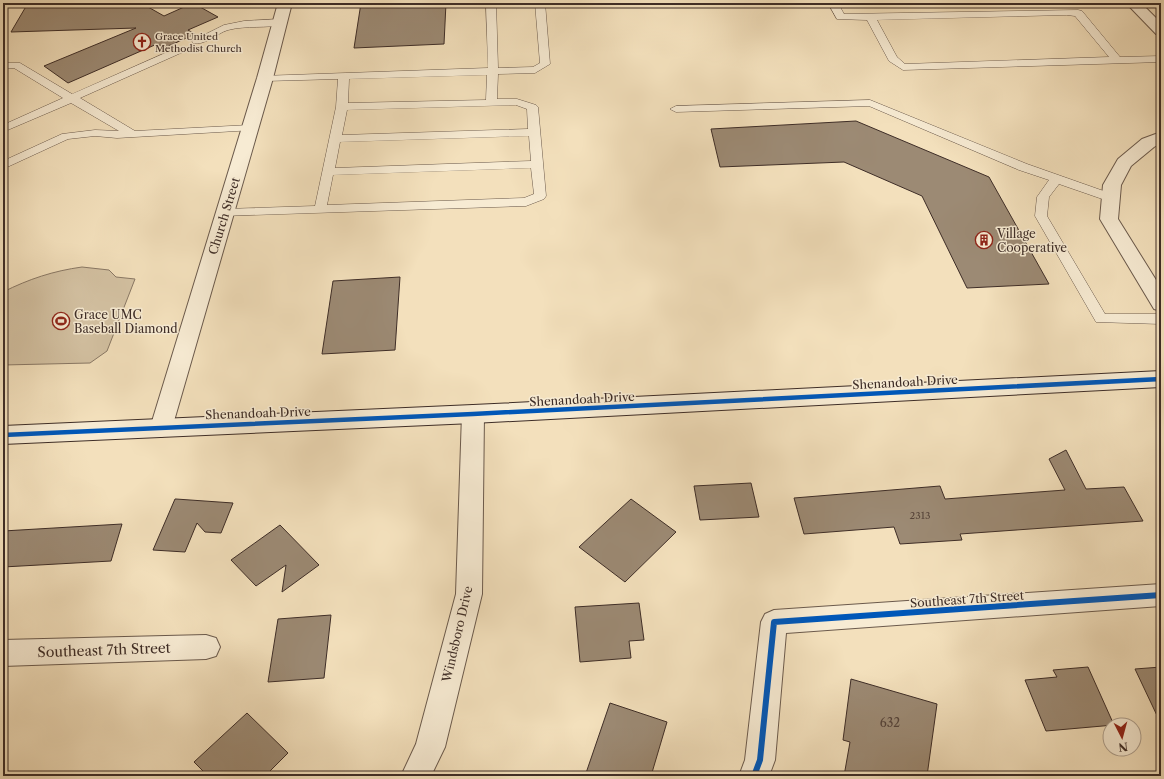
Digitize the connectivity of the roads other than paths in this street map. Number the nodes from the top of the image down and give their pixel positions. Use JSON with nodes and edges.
{"nodes":[{"id":1,"x":285,"y":3,"type":"edge"},
{"id":2,"x":490,"y":3,"type":"edge"},
{"id":3,"x":540,"y":3,"type":"edge"},
{"id":4,"x":833,"y":3,"type":"edge"},
{"id":5,"x":1133,"y":3,"type":"edge"},
{"id":6,"x":870,"y":17,"type":"junction"},
{"id":7,"x":280,"y":22,"type":"junction"},
{"id":8,"x":1161,"y":31,"type":"edge"},
{"id":9,"x":197,"y":41,"type":"dead end"},
{"id":10,"x":179,"y":50,"type":"dead end"},
{"id":11,"x":1161,"y":59,"type":"edge"},
{"id":12,"x":1117,"y":60,"type":"junction"},
{"id":13,"x":3,"y":66,"type":"edge"},
{"id":14,"x":493,"y":72,"type":"junction"},
{"id":15,"x":344,"y":76,"type":"junction"},
{"id":16,"x":265,"y":78,"type":"junction"},
{"id":17,"x":70,"y":99,"type":"junction"},
{"id":18,"x":491,"y":102,"type":"junction"},
{"id":19,"x":342,"y":107,"type":"junction"},
{"id":20,"x":676,"y":109,"type":"dead end"},
{"id":21,"x":250,"y":128,"type":"junction"},
{"id":22,"x":3,"y":129,"type":"edge"},
{"id":23,"x":534,"y":132,"type":"junction"},
{"id":24,"x":133,"y":134,"type":"junction"},
{"id":25,"x":1161,"y":137,"type":"edge"},
{"id":26,"x":335,"y":139,"type":"junction"},
{"id":27,"x":537,"y":164,"type":"junction"},
{"id":28,"x":3,"y":165,"type":"edge"},
{"id":29,"x":328,"y":172,"type":"junction"},
{"id":30,"x":1056,"y":179,"type":"junction"},
{"id":31,"x":1111,"y":198,"type":"junction"},
{"id":32,"x":320,"y":210,"type":"junction"},
{"id":33,"x":225,"y":213,"type":"junction"},
{"id":34,"x":1161,"y":304,"type":"edge"},
{"id":35,"x":1161,"y":319,"type":"edge"},
{"id":36,"x":1161,"y":379,"type":"edge"},
{"id":37,"x":473,"y":414,"type":"junction"},
{"id":38,"x":161,"y":428,"type":"junction"},
{"id":39,"x":3,"y":435,"type":"edge"},
{"id":40,"x":1161,"y":595,"type":"edge"},
{"id":41,"x":206,"y":647,"type":"dead end"},
{"id":42,"x":3,"y":653,"type":"edge"},
{"id":43,"x":416,"y":776,"type":"edge"},
{"id":44,"x":754,"y":776,"type":"edge"}],
"edges":[{"from":1,"to":7,"type":"street","name":"Church Street"},
{"from":2,"to":14,"type":"lane"},
{"from":3,"to":14,"type":"lane"},
{"from":4,"to":6,"type":"lane"},
{"from":5,"to":8,"type":"street"},
{"from":6,"to":12,"type":"lane"},
{"from":6,"to":12,"type":"lane"},
{"from":7,"to":9,"type":"lane"},
{"from":7,"to":16,"type":"street","name":"Church Street"},
{"from":10,"to":17,"type":"lane"},
{"from":11,"to":12,"type":"lane"},
{"from":13,"to":17,"type":"lane"},
{"from":14,"to":15,"type":"lane"},
{"from":14,"to":18,"type":"lane"},
{"from":15,"to":16,"type":"lane"},
{"from":15,"to":19,"type":"lane"},
{"from":16,"to":21,"type":"street","name":"Church Street"},
{"from":17,"to":22,"type":"lane"},
{"from":17,"to":24,"type":"lane"},
{"from":18,"to":19,"type":"lane"},
{"from":18,"to":23,"type":"lane"},
{"from":19,"to":26,"type":"lane"},
{"from":20,"to":30,"type":"lane"},
{"from":21,"to":24,"type":"lane"},
{"from":21,"to":33,"type":"street","name":"Church Street"},
{"from":23,"to":26,"type":"lane"},
{"from":23,"to":27,"type":"lane"},
{"from":24,"to":28,"type":"lane"},
{"from":25,"to":31,"type":"street"},
{"from":26,"to":29,"type":"lane"},
{"from":27,"to":29,"type":"lane"},
{"from":27,"to":32,"type":"lane"},
{"from":29,"to":32,"type":"lane"},
{"from":30,"to":31,"type":"lane"},
{"from":30,"to":35,"type":"lane"},
{"from":31,"to":34,"type":"street"},
{"from":32,"to":33,"type":"lane"},
{"from":33,"to":38,"type":"street","name":"Church Street"},
{"from":36,"to":37,"type":"street","name":"Shenandoah Drive"},
{"from":37,"to":38,"type":"street","name":"Shenandoah Drive"},
{"from":37,"to":43,"type":"street","name":"Windsboro Drive"},
{"from":38,"to":39,"type":"street","name":"Shenandoah Drive"},
{"from":40,"to":44,"type":"street","name":"Southeast 7th Street"},
{"from":41,"to":42,"type":"street","name":"Southeast 7th Street"}]}
